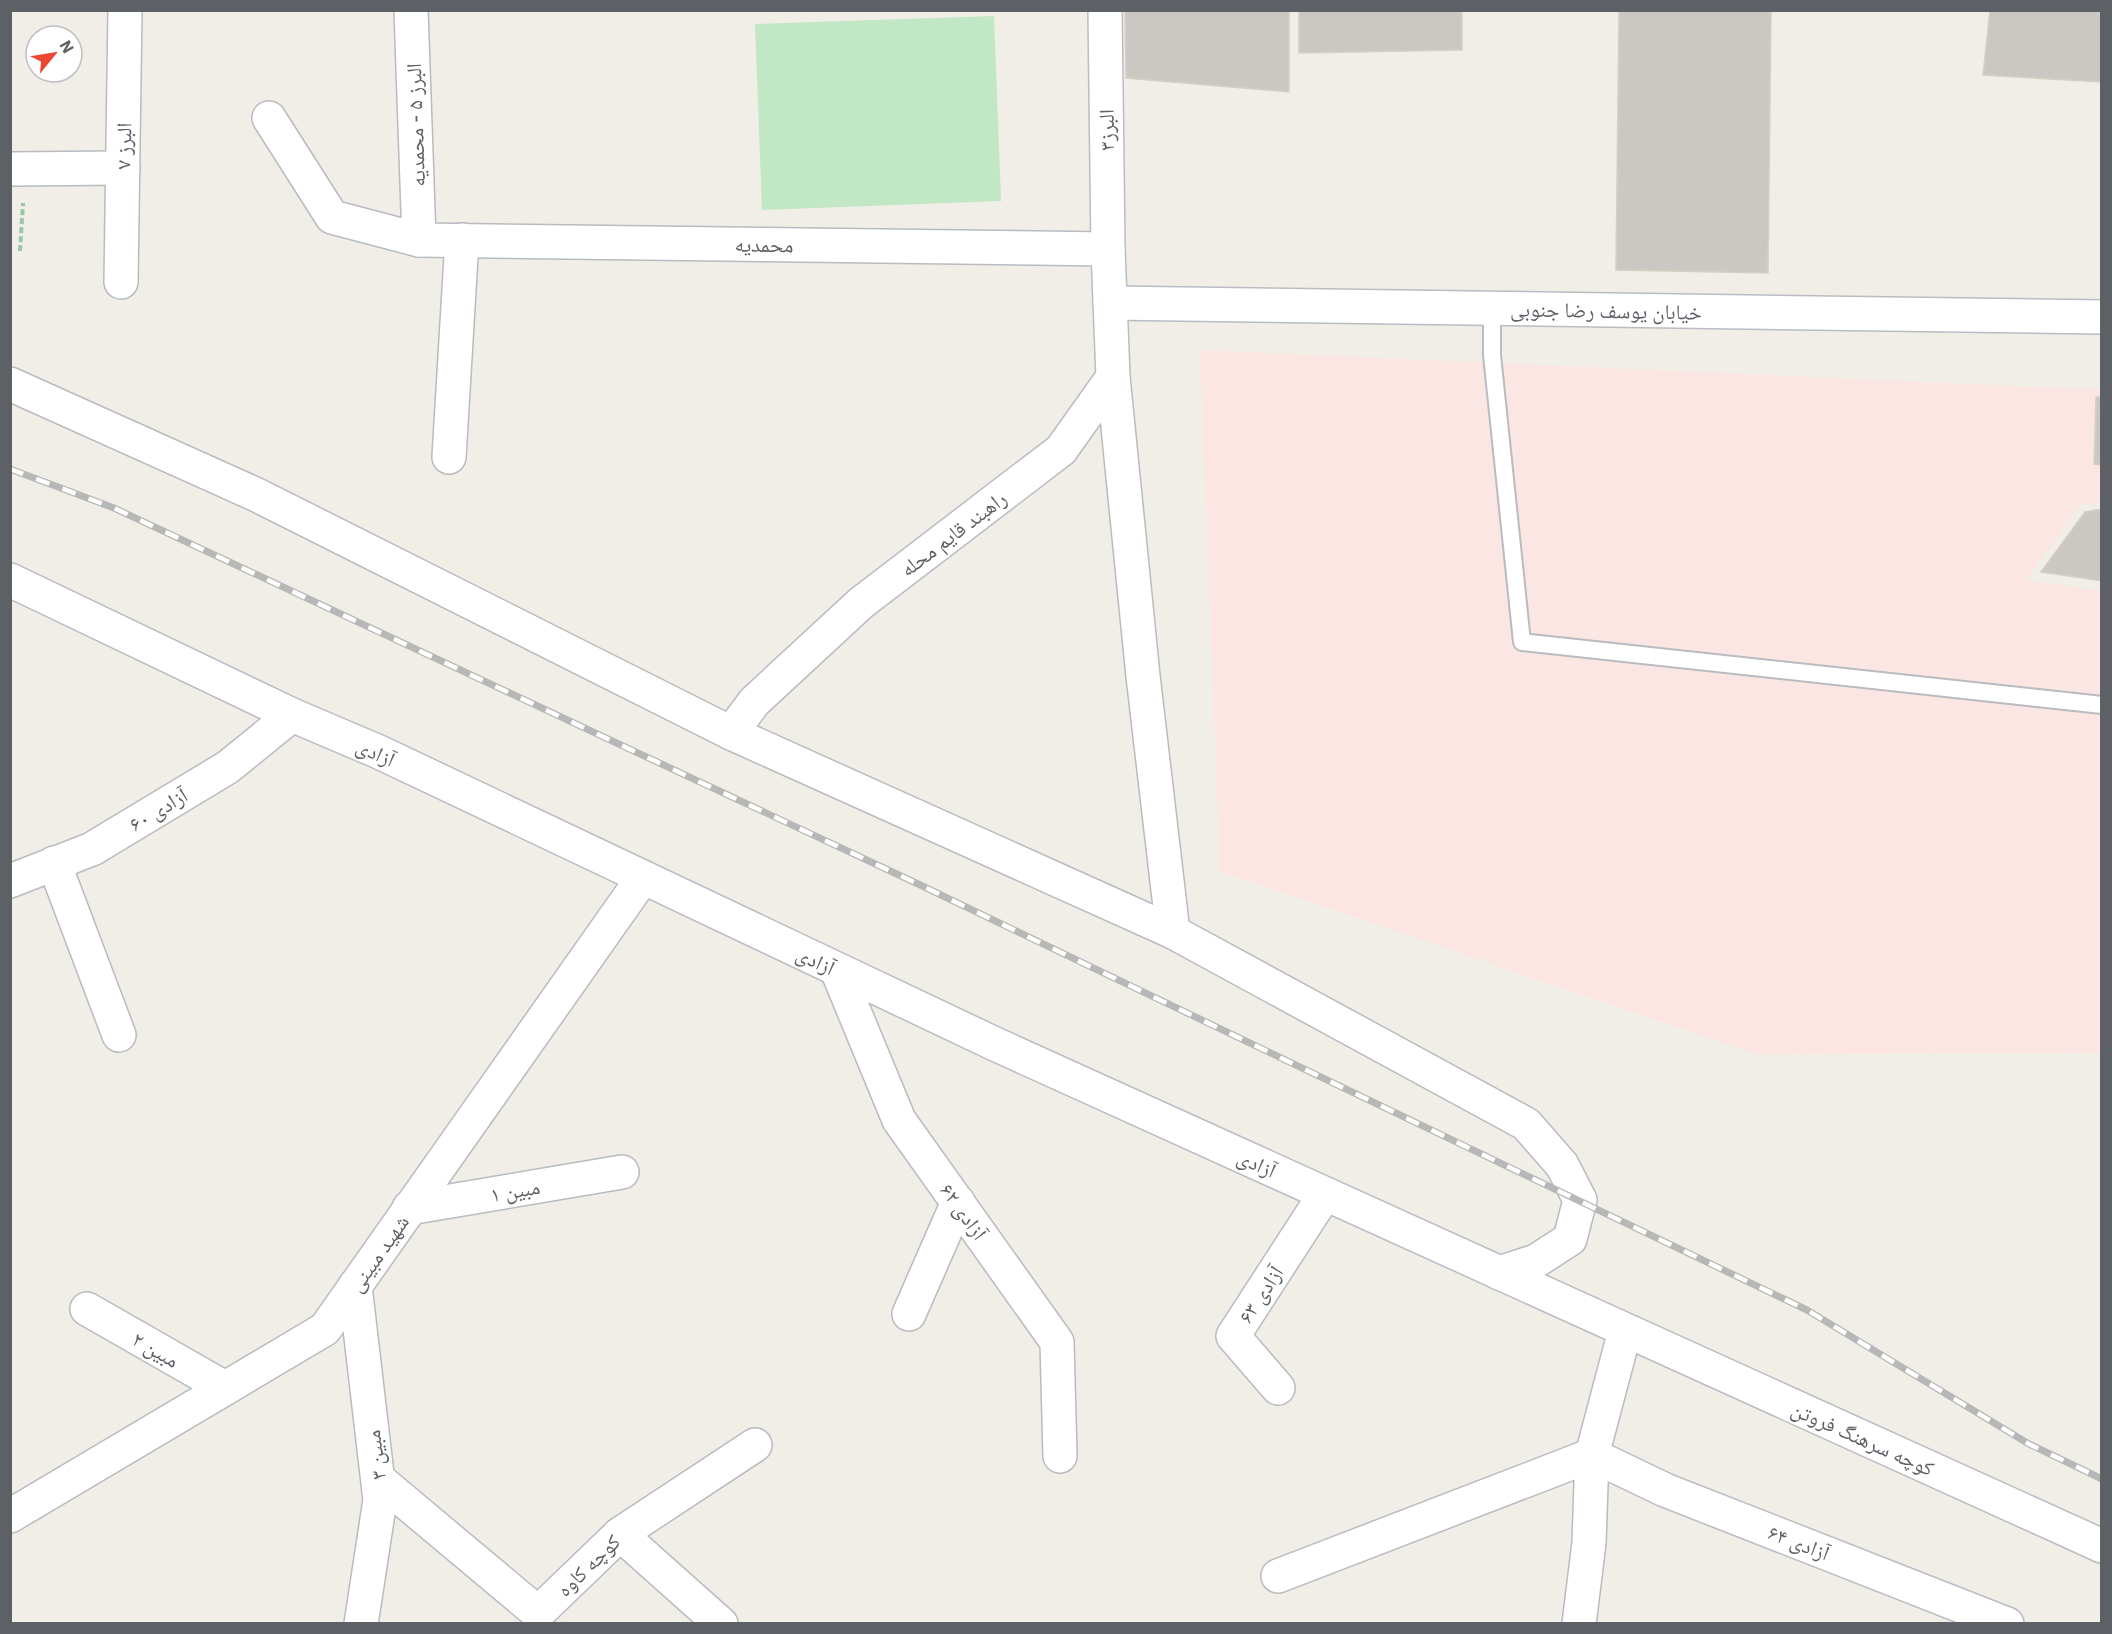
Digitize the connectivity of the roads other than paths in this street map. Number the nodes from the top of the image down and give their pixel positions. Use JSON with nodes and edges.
{"nodes":[{"id":1,"x":125,"y":10,"type":"edge"},
{"id":2,"x":411,"y":10,"type":"edge"},
{"id":3,"x":1105,"y":10,"type":"edge"},
{"id":4,"x":269,"y":118,"type":"dead end"},
{"id":5,"x":123,"y":168,"type":"junction"},
{"id":6,"x":18,"y":169,"type":"edge"},
{"id":7,"x":419,"y":240,"type":"junction"},
{"id":8,"x":462,"y":240,"type":"junction"},
{"id":9,"x":1108,"y":249,"type":"junction"},
{"id":10,"x":122,"y":282,"type":"dead end"},
{"id":11,"x":1110,"y":303,"type":"junction"},
{"id":12,"x":1491,"y":308,"type":"junction"},
{"id":13,"x":2102,"y":317,"type":"edge"},
{"id":14,"x":1113,"y":377,"type":"junction"},
{"id":15,"x":10,"y":384,"type":"edge"},
{"id":16,"x":449,"y":457,"type":"dead end"},
{"id":17,"x":10,"y":580,"type":"edge"},
{"id":18,"x":2102,"y":705,"type":"edge"},
{"id":19,"x":291,"y":715,"type":"junction"},
{"id":20,"x":731,"y":733,"type":"junction"},
{"id":21,"x":54,"y":863,"type":"junction"},
{"id":22,"x":642,"y":879,"type":"junction"},
{"id":23,"x":10,"y":881,"type":"edge"},
{"id":24,"x":1173,"y":932,"type":"junction"},
{"id":25,"x":837,"y":970,"type":"junction"},
{"id":26,"x":119,"y":1035,"type":"dead end"},
{"id":27,"x":621,"y":1172,"type":"dead end"},
{"id":28,"x":1324,"y":1194,"type":"junction"},
{"id":29,"x":958,"y":1202,"type":"junction"},
{"id":30,"x":410,"y":1208,"type":"junction"},
{"id":31,"x":1499,"y":1273,"type":"junction"},
{"id":32,"x":355,"y":1286,"type":"junction"},
{"id":33,"x":87,"y":1310,"type":"dead end"},
{"id":34,"x":909,"y":1314,"type":"dead end"},
{"id":35,"x":1625,"y":1331,"type":"junction"},
{"id":36,"x":225,"y":1388,"type":"junction"},
{"id":37,"x":1278,"y":1388,"type":"dead end"},
{"id":38,"x":755,"y":1445,"type":"dead end"},
{"id":39,"x":1592,"y":1455,"type":"junction"},
{"id":40,"x":1060,"y":1456,"type":"dead end"},
{"id":41,"x":378,"y":1479,"type":"junction"},
{"id":42,"x":10,"y":1516,"type":"edge"},
{"id":43,"x":620,"y":1534,"type":"junction"},
{"id":44,"x":2102,"y":1546,"type":"edge"},
{"id":45,"x":1278,"y":1576,"type":"dead end"},
{"id":46,"x":361,"y":1623,"type":"edge"},
{"id":47,"x":722,"y":1623,"type":"edge"},
{"id":48,"x":1579,"y":1623,"type":"edge"},
{"id":49,"x":2007,"y":1623,"type":"edge"}],
"edges":[{"from":1,"to":5,"type":"street","name":"البرز ۷"},
{"from":2,"to":7,"type":"street","name":"البرز ۵ - محمدیه"},
{"from":3,"to":9,"type":"street","name":"البرز۳"},
{"from":4,"to":7,"type":"street","name":"محمدیه"},
{"from":5,"to":6,"type":"street"},
{"from":5,"to":10,"type":"street","name":"البرز ۷"},
{"from":7,"to":8,"type":"street","name":"محمدیه"},
{"from":8,"to":9,"type":"street","name":"محمدیه"},
{"from":8,"to":16,"type":"street"},
{"from":9,"to":11,"type":"street"},
{"from":11,"to":12,"type":"street","name":"خیابان یوسف رضا جنوبی"},
{"from":11,"to":14,"type":"street"},
{"from":12,"to":13,"type":"street","name":"خیابان یوسف رضا جنوبی"},
{"from":12,"to":18,"type":"lane"},
{"from":14,"to":20,"type":"street","name":"راهبند قایم محله"},
{"from":14,"to":24,"type":"street"},
{"from":15,"to":20,"type":"street"},
{"from":17,"to":19,"type":"street","name":"آزادی"},
{"from":19,"to":21,"type":"street","name":"آزادی ۶۰"},
{"from":19,"to":22,"type":"street","name":"آزادی"},
{"from":20,"to":24,"type":"street"},
{"from":21,"to":23,"type":"street","name":"آزادی ۶۰"},
{"from":21,"to":26,"type":"street"},
{"from":22,"to":25,"type":"street","name":"آزادی"},
{"from":22,"to":30,"type":"street","name":"شهید مبینی"},
{"from":24,"to":31,"type":"street"},
{"from":25,"to":28,"type":"street","name":"آزادی"},
{"from":25,"to":29,"type":"street","name":"آزادی ۶۲"},
{"from":27,"to":30,"type":"street","name":"مبین ۱"},
{"from":28,"to":31,"type":"street","name":"آزادی"},
{"from":28,"to":37,"type":"street","name":"آزادی ۶۳"},
{"from":29,"to":34,"type":"street"},
{"from":29,"to":40,"type":"street","name":"آزادی ۶۲"},
{"from":30,"to":32,"type":"street","name":"شهید مبینی"},
{"from":31,"to":35,"type":"street","name":"آزادی"},
{"from":32,"to":36,"type":"street","name":"شهید مبینی"},
{"from":32,"to":41,"type":"street","name":"مبین ۳"},
{"from":33,"to":36,"type":"street","name":"مبین ۲"},
{"from":35,"to":39,"type":"street"},
{"from":35,"to":44,"type":"street","name":"کوچه سرهنگ فروتن"},
{"from":36,"to":42,"type":"street","name":"شهید مبینی"},
{"from":38,"to":43,"type":"street","name":"کوچه کاوه"},
{"from":39,"to":45,"type":"street"},
{"from":39,"to":48,"type":"street"},
{"from":39,"to":49,"type":"street","name":"آزادی ۶۴"},
{"from":41,"to":43,"type":"street","name":"کوچه کاوه"},
{"from":41,"to":46,"type":"street","name":"مبین ۳"},
{"from":43,"to":47,"type":"street"}]}
